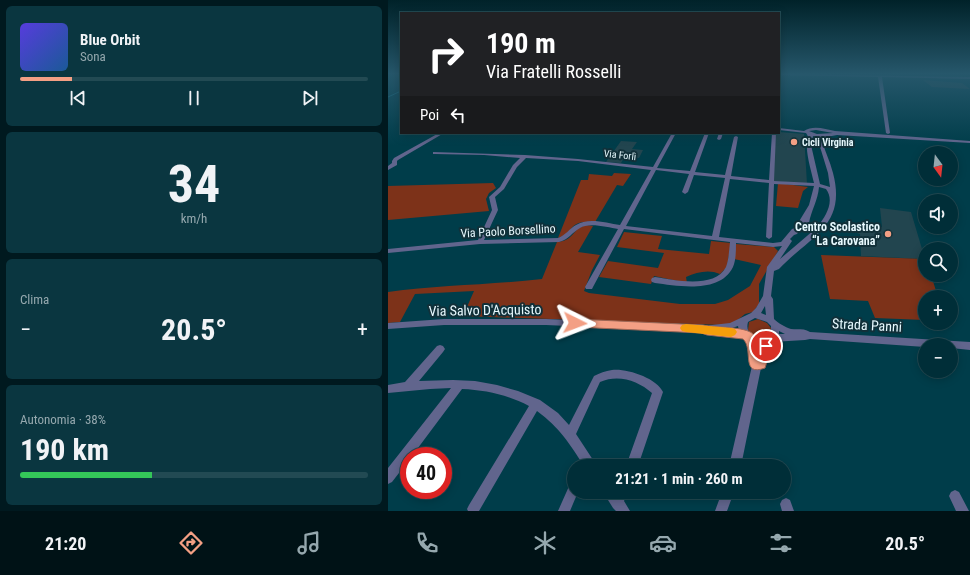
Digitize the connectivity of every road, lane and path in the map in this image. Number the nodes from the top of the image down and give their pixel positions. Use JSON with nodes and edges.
{"nodes":[{"id":1,"x":883,"y":98,"type":"edge"},
{"id":2,"x":780,"y":129,"type":"edge"},
{"id":3,"x":808,"y":132,"type":"junction"},
{"id":4,"x":824,"y":133,"type":"junction"},
{"id":5,"x":440,"y":134,"type":"edge"},
{"id":6,"x":673,"y":134,"type":"edge"},
{"id":7,"x":707,"y":134,"type":"edge"},
{"id":8,"x":721,"y":134,"type":"edge"},
{"id":9,"x":775,"y":134,"type":"edge"},
{"id":10,"x":887,"y":134,"type":"junction"},
{"id":11,"x":871,"y":135,"type":"junction"},
{"id":12,"x":902,"y":136,"type":"junction"},
{"id":13,"x":736,"y":137,"type":"dead end"},
{"id":14,"x":915,"y":138,"type":"junction"},
{"id":15,"x":719,"y":139,"type":"dead end"},
{"id":16,"x":936,"y":139,"type":"junction"},
{"id":17,"x":970,"y":142,"type":"edge"},
{"id":18,"x":811,"y":151,"type":"junction"},
{"id":19,"x":435,"y":153,"type":"dead end"},
{"id":20,"x":525,"y":156,"type":"junction"},
{"id":21,"x":826,"y":157,"type":"junction"},
{"id":22,"x":388,"y":168,"type":"edge"},
{"id":23,"x":654,"y":168,"type":"junction"},
{"id":24,"x":814,"y":170,"type":"junction"},
{"id":25,"x":693,"y":172,"type":"junction"},
{"id":26,"x":728,"y":176,"type":"junction"},
{"id":27,"x":771,"y":182,"type":"junction"},
{"id":28,"x":806,"y":184,"type":"junction"},
{"id":29,"x":817,"y":188,"type":"junction"},
{"id":30,"x":685,"y":192,"type":"dead end"},
{"id":31,"x":834,"y":201,"type":"junction"},
{"id":32,"x":808,"y":216,"type":"junction"},
{"id":33,"x":622,"y":227,"type":"junction"},
{"id":34,"x":820,"y":228,"type":"junction"},
{"id":35,"x":797,"y":230,"type":"junction"},
{"id":36,"x":769,"y":237,"type":"dead end"},
{"id":37,"x":715,"y":238,"type":"junction"},
{"id":38,"x":734,"y":241,"type":"junction"},
{"id":39,"x":480,"y":242,"type":"junction"},
{"id":40,"x":773,"y":245,"type":"junction"},
{"id":41,"x":388,"y":251,"type":"edge"},
{"id":42,"x":781,"y":253,"type":"junction"},
{"id":43,"x":771,"y":270,"type":"junction"},
{"id":44,"x":655,"y":280,"type":"dead end"},
{"id":45,"x":589,"y":287,"type":"dead end"},
{"id":46,"x":767,"y":297,"type":"junction"},
{"id":47,"x":754,"y":315,"type":"junction"},
{"id":48,"x":744,"y":320,"type":"junction"},
{"id":49,"x":773,"y":323,"type":"junction"},
{"id":50,"x":388,"y":326,"type":"edge"},
{"id":51,"x":703,"y":329,"type":"junction"},
{"id":52,"x":810,"y":335,"type":"junction"},
{"id":53,"x":748,"y":336,"type":"junction"},
{"id":54,"x":770,"y":340,"type":"junction"},
{"id":55,"x":970,"y":346,"type":"edge"},
{"id":56,"x":440,"y":349,"type":"dead end"},
{"id":57,"x":757,"y":366,"type":"junction"},
{"id":58,"x":460,"y":384,"type":"junction"},
{"id":59,"x":408,"y":386,"type":"junction"},
{"id":60,"x":389,"y":389,"type":"edge"},
{"id":61,"x":536,"y":404,"type":"junction"},
{"id":62,"x":570,"y":434,"type":"junction"},
{"id":63,"x":584,"y":459,"type":"edge"},
{"id":64,"x":634,"y":459,"type":"edge"},
{"id":65,"x":737,"y":459,"type":"edge"},
{"id":66,"x":388,"y":478,"type":"edge"},
{"id":67,"x":955,"y":496,"type":"dead end"},
{"id":68,"x":569,"y":499,"type":"edge"},
{"id":69,"x":615,"y":499,"type":"edge"},
{"id":70,"x":725,"y":499,"type":"edge"},
{"id":71,"x":621,"y":507,"type":"edge"},
{"id":72,"x":473,"y":508,"type":"dead end"},
{"id":73,"x":564,"y":511,"type":"edge"},
{"id":74,"x":721,"y":511,"type":"edge"},
{"id":75,"x":963,"y":511,"type":"edge"}],
"edges":[{"from":1,"to":10,"type":"street"},
{"from":2,"to":3,"type":"street"},
{"from":3,"to":4,"type":"street"},
{"from":3,"to":18,"type":"street"},
{"from":4,"to":10,"type":"street"},
{"from":4,"to":11,"type":"street"},
{"from":4,"to":21,"type":"street"},
{"from":5,"to":22,"type":"street"},
{"from":6,"to":23,"type":"street"},
{"from":7,"to":25,"type":"street"},
{"from":8,"to":15,"type":"street"},
{"from":9,"to":27,"type":"street"},
{"from":10,"to":11,"type":"street"},
{"from":10,"to":12,"type":"street"},
{"from":11,"to":14,"type":"street"},
{"from":12,"to":14,"type":"street"},
{"from":12,"to":16,"type":"street"},
{"from":13,"to":26,"type":"street"},
{"from":14,"to":16,"type":"street"},
{"from":16,"to":17,"type":"street"},
{"from":18,"to":21,"type":"street"},
{"from":18,"to":24,"type":"street"},
{"from":19,"to":20,"type":"street","name":"Via Forlì"},
{"from":20,"to":23,"type":"street","name":"Via Forlì"},
{"from":20,"to":39,"type":"street"},
{"from":21,"to":31,"type":"street"},
{"from":23,"to":25,"type":"street","name":"Via Forlì"},
{"from":23,"to":33,"type":"street"},
{"from":24,"to":28,"type":"street"},
{"from":24,"to":29,"type":"street"},
{"from":25,"to":26,"type":"street","name":"Via Forlì"},
{"from":25,"to":30,"type":"street"},
{"from":26,"to":27,"type":"street","name":"Via Forlì"},
{"from":26,"to":37,"type":"street"},
{"from":27,"to":28,"type":"street","name":"Via Forlì"},
{"from":27,"to":36,"type":"street"},
{"from":28,"to":29,"type":"street"},
{"from":29,"to":31,"type":"street"},
{"from":29,"to":32,"type":"street"},
{"from":31,"to":34,"type":"street"},
{"from":32,"to":34,"type":"street"},
{"from":32,"to":35,"type":"street"},
{"from":33,"to":37,"type":"street","name":"Via Paolo Borsellino"},
{"from":33,"to":39,"type":"street","name":"Via Paolo Borsellino"},
{"from":33,"to":45,"type":"street"},
{"from":34,"to":43,"type":"street"},
{"from":35,"to":40,"type":"street"},
{"from":35,"to":42,"type":"street"},
{"from":37,"to":38,"type":"street","name":"Via Paolo Borsellino"},
{"from":38,"to":40,"type":"street","name":"Via Paolo Borsellino"},
{"from":38,"to":44,"type":"street"},
{"from":39,"to":41,"type":"street","name":"Via Paolo Borsellino"},
{"from":40,"to":42,"type":"street"},
{"from":42,"to":43,"type":"street"},
{"from":43,"to":46,"type":"street"},
{"from":46,"to":47,"type":"street"},
{"from":46,"to":49,"type":"street"},
{"from":47,"to":48,"type":"street"},
{"from":47,"to":49,"type":"street"},
{"from":48,"to":51,"type":"street","name":"Via Salvo D'Acquisto"},
{"from":48,"to":53,"type":"street"},
{"from":49,"to":52,"type":"street","name":"Strada Panni"},
{"from":49,"to":54,"type":"street"},
{"from":50,"to":51,"type":"street","name":"Via Salvo D'Acquisto"},
{"from":51,"to":53,"type":"street","name":"Via Salvo D'Acquisto"},
{"from":52,"to":54,"type":"street","name":"Strada Panni"},
{"from":52,"to":55,"type":"street","name":"Strada Panni"},
{"from":53,"to":54,"type":"street"},
{"from":53,"to":57,"type":"street"},
{"from":54,"to":57,"type":"street"},
{"from":56,"to":59,"type":"street"},
{"from":57,"to":65,"type":"street"},
{"from":58,"to":59,"type":"street"},
{"from":58,"to":61,"type":"street"},
{"from":58,"to":66,"type":"street"},
{"from":59,"to":60,"type":"street"},
{"from":61,"to":62,"type":"street"},
{"from":61,"to":72,"type":"street"},
{"from":62,"to":63,"type":"street"},
{"from":62,"to":64,"type":"street"},
{"from":67,"to":75,"type":"street"},
{"from":68,"to":73,"type":"street"},
{"from":69,"to":71,"type":"street"},
{"from":70,"to":74,"type":"street"}]}
